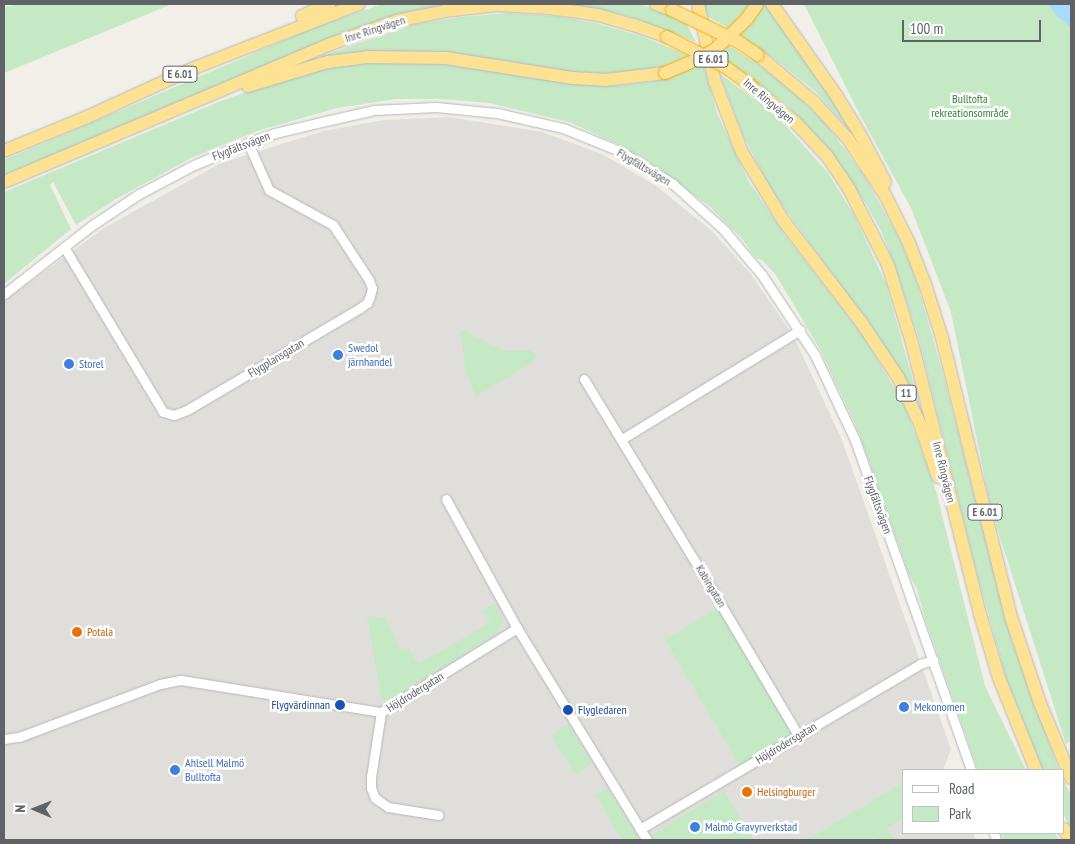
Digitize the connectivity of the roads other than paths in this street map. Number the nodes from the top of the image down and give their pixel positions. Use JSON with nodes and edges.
{"nodes":[{"id":1,"x":329,"y":4,"type":"edge"},
{"id":2,"x":359,"y":4,"type":"edge"},
{"id":3,"x":656,"y":4,"type":"edge"},
{"id":4,"x":698,"y":4,"type":"edge"},
{"id":5,"x":757,"y":4,"type":"edge"},
{"id":6,"x":772,"y":4,"type":"edge"},
{"id":7,"x":194,"y":68,"type":"junction"},
{"id":8,"x":170,"y":112,"type":"junction"},
{"id":9,"x":248,"y":143,"type":"junction"},
{"id":10,"x":4,"y":151,"type":"edge"},
{"id":11,"x":4,"y":182,"type":"edge"},
{"id":12,"x":909,"y":243,"type":"junction"},
{"id":13,"x":64,"y":247,"type":"junction"},
{"id":14,"x":4,"y":294,"type":"edge"},
{"id":15,"x":800,"y":330,"type":"junction"},
{"id":16,"x":584,"y":379,"type":"dead end"},
{"id":17,"x":622,"y":439,"type":"junction"},
{"id":18,"x":446,"y":500,"type":"dead end"},
{"id":19,"x":963,"y":550,"type":"junction"},
{"id":20,"x":518,"y":628,"type":"junction"},
{"id":21,"x":933,"y":660,"type":"junction"},
{"id":22,"x":381,"y":712,"type":"junction"},
{"id":23,"x":798,"y":735,"type":"junction"},
{"id":24,"x":4,"y":739,"type":"edge"},
{"id":25,"x":971,"y":769,"type":"edge"},
{"id":26,"x":1036,"y":769,"type":"edge"},
{"id":27,"x":1071,"y":778,"type":"edge"},
{"id":28,"x":438,"y":814,"type":"dead end"},
{"id":29,"x":640,"y":829,"type":"junction"},
{"id":30,"x":647,"y":840,"type":"edge"}],
"edges":[{"from":1,"to":7,"type":"highway"},
{"from":2,"to":7,"type":"highway","number":"E 6.01"},
{"from":3,"to":12,"type":"highway","number":"E 6.01","bridge":true},
{"from":4,"to":19,"type":"highway","number":"11"},
{"from":5,"to":8,"type":"highway","bridge":true},
{"from":6,"to":12,"type":"highway"},
{"from":7,"to":10,"type":"highway","number":"E 6.01"},
{"from":8,"to":11,"type":"highway","name":"Inre Ringvägen","number":"E 6.01"},
{"from":8,"to":19,"type":"highway","name":"Inre Ringvägen","number":"E 6.01","bridge":true},
{"from":9,"to":13,"type":"street","name":"Flygfältsvägen"},
{"from":9,"to":13,"type":"street","name":"Flygplansgatan"},
{"from":9,"to":15,"type":"street","name":"Flygfältsvägen"},
{"from":12,"to":27,"type":"highway","number":"E 6.01"},
{"from":13,"to":14,"type":"street","name":"Flygfältsvägen"},
{"from":15,"to":17,"type":"street"},
{"from":15,"to":21,"type":"street","name":"Flygfältsvägen"},
{"from":16,"to":17,"type":"street","name":"Kabingatan"},
{"from":17,"to":23,"type":"street","name":"Kabingatan"},
{"from":18,"to":20,"type":"street"},
{"from":19,"to":26,"type":"highway","name":"Inre Ringvägen","number":"E 6.01"},
{"from":20,"to":22,"type":"street","name":"Höjdrodergatan"},
{"from":20,"to":29,"type":"street"},
{"from":21,"to":23,"type":"street","name":"Höjdrodersgatan"},
{"from":21,"to":25,"type":"street","name":"Flygfältsvägen"},
{"from":22,"to":24,"type":"street","name":"Höjdrodergatan"},
{"from":22,"to":28,"type":"street"},
{"from":23,"to":29,"type":"street","name":"Höjdrodersgatan"},
{"from":29,"to":30,"type":"street"}]}
